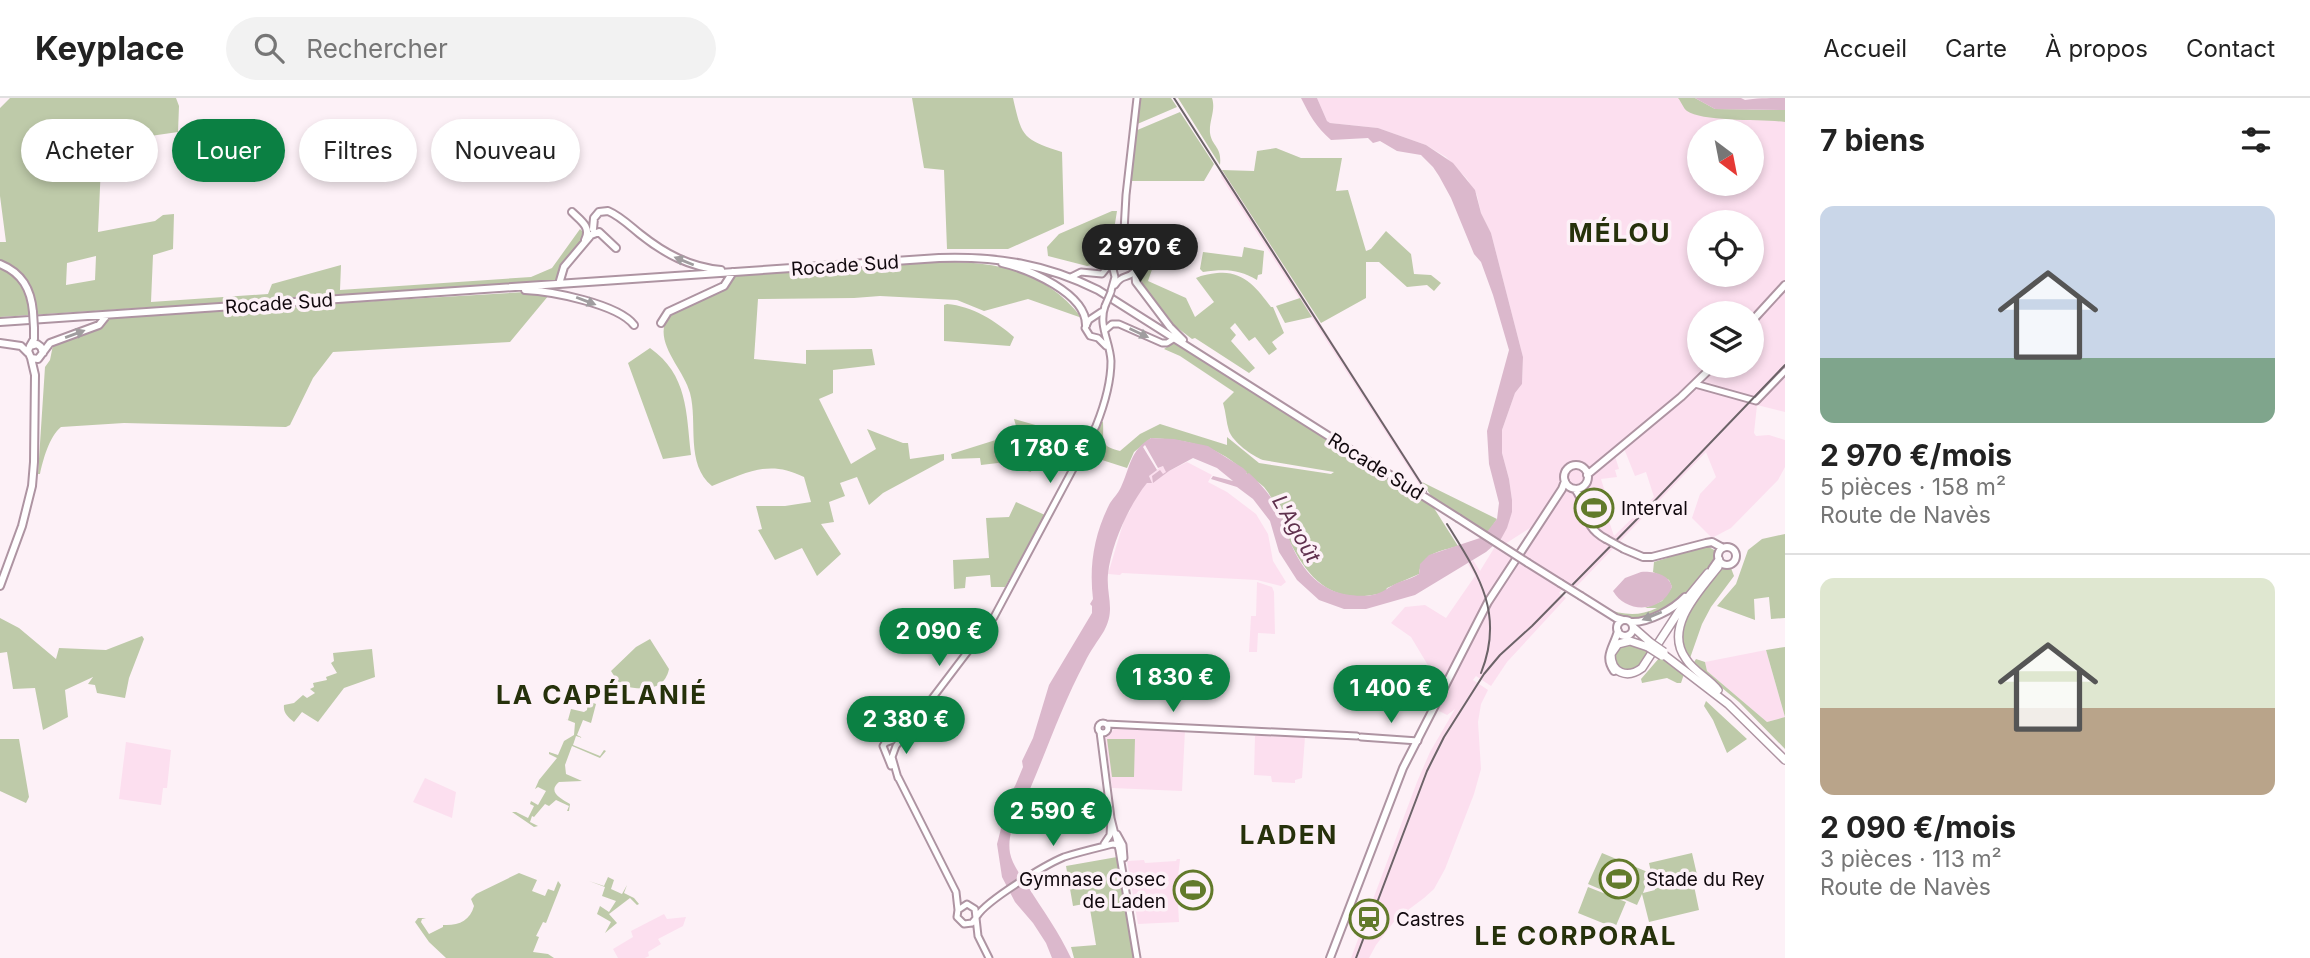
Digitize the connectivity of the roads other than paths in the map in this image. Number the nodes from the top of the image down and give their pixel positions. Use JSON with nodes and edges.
{"nodes":[{"id":1,"x":1136,"y":98,"type":"edge"},
{"id":2,"x":572,"y":212,"type":"dead end"},
{"id":3,"x":593,"y":229,"type":"dead end"},
{"id":4,"x":1124,"y":231,"type":"junction"},
{"id":5,"x":582,"y":244,"type":"junction"},
{"id":6,"x":616,"y":248,"type":"dead end"},
{"id":7,"x":1130,"y":250,"type":"junction"},
{"id":8,"x":1118,"y":251,"type":"junction"},
{"id":9,"x":948,"y":258,"type":"junction"},
{"id":10,"x":1111,"y":261,"type":"junction"},
{"id":11,"x":0,"y":264,"type":"edge"},
{"id":12,"x":776,"y":269,"type":"junction"},
{"id":13,"x":1114,"y":271,"type":"junction"},
{"id":14,"x":1135,"y":271,"type":"junction"},
{"id":15,"x":733,"y":272,"type":"junction"},
{"id":16,"x":1123,"y":276,"type":"junction"},
{"id":17,"x":1070,"y":277,"type":"junction"},
{"id":18,"x":559,"y":284,"type":"junction"},
{"id":19,"x":1785,"y":287,"type":"edge"},
{"id":20,"x":470,"y":290,"type":"junction"},
{"id":21,"x":1111,"y":291,"type":"junction"},
{"id":22,"x":1105,"y":307,"type":"junction"},
{"id":23,"x":1764,"y":310,"type":"edge"},
{"id":24,"x":107,"y":315,"type":"junction"},
{"id":25,"x":1095,"y":318,"type":"junction"},
{"id":26,"x":0,"y":322,"type":"edge"},
{"id":27,"x":1103,"y":322,"type":"junction"},
{"id":28,"x":661,"y":323,"type":"dead end"},
{"id":29,"x":634,"y":325,"type":"dead end"},
{"id":30,"x":1086,"y":325,"type":"junction"},
{"id":31,"x":34,"y":330,"type":"junction"},
{"id":32,"x":1104,"y":331,"type":"junction"},
{"id":33,"x":1096,"y":338,"type":"junction"},
{"id":34,"x":1175,"y":338,"type":"junction"},
{"id":35,"x":0,"y":343,"type":"edge"},
{"id":36,"x":1108,"y":349,"type":"junction"},
{"id":37,"x":30,"y":352,"type":"junction"},
{"id":38,"x":41,"y":352,"type":"junction"},
{"id":39,"x":1218,"y":366,"type":"junction"},
{"id":40,"x":1785,"y":371,"type":"edge"},
{"id":41,"x":35,"y":374,"type":"junction"},
{"id":42,"x":1698,"y":378,"type":"edge"},
{"id":43,"x":1701,"y":378,"type":"edge"},
{"id":44,"x":1697,"y":382,"type":"junction"},
{"id":45,"x":1586,"y":472,"type":"junction"},
{"id":46,"x":1565,"y":481,"type":"junction"},
{"id":47,"x":1583,"y":486,"type":"junction"},
{"id":48,"x":1572,"y":488,"type":"junction"},
{"id":49,"x":1582,"y":502,"type":"junction"},
{"id":50,"x":1535,"y":528,"type":"junction"},
{"id":51,"x":1721,"y":558,"type":"junction"},
{"id":52,"x":1708,"y":573,"type":"junction"},
{"id":53,"x":0,"y":586,"type":"edge"},
{"id":54,"x":1594,"y":605,"type":"junction"},
{"id":55,"x":1629,"y":626,"type":"junction"},
{"id":56,"x":1617,"y":630,"type":"junction"},
{"id":57,"x":1649,"y":645,"type":"junction"},
{"id":58,"x":1663,"y":654,"type":"junction"},
{"id":59,"x":1718,"y":690,"type":"junction"},
{"id":60,"x":905,"y":733,"type":"junction"},
{"id":61,"x":1418,"y":741,"type":"junction"},
{"id":62,"x":890,"y":742,"type":"junction"},
{"id":63,"x":894,"y":750,"type":"junction"},
{"id":64,"x":885,"y":752,"type":"junction"},
{"id":65,"x":1785,"y":754,"type":"edge"},
{"id":66,"x":1785,"y":760,"type":"edge"},
{"id":67,"x":898,"y":778,"type":"junction"},
{"id":68,"x":1111,"y":818,"type":"junction"},
{"id":69,"x":1118,"y":841,"type":"junction"},
{"id":70,"x":1102,"y":848,"type":"junction"},
{"id":71,"x":1122,"y":858,"type":"junction"},
{"id":72,"x":956,"y":892,"type":"junction"},
{"id":73,"x":997,"y":897,"type":"junction"},
{"id":74,"x":970,"y":905,"type":"junction"},
{"id":75,"x":958,"y":910,"type":"junction"},
{"id":76,"x":976,"y":917,"type":"junction"},
{"id":77,"x":965,"y":924,"type":"junction"},
{"id":78,"x":978,"y":936,"type":"junction"},
{"id":79,"x":989,"y":958,"type":"edge"},
{"id":80,"x":1139,"y":958,"type":"edge"},
{"id":81,"x":1331,"y":958,"type":"edge"}],
"edges":[{"from":1,"to":4,"type":"main road"},
{"from":2,"to":5,"type":"main road"},
{"from":12,"to":3,"type":"main road","one_way":true},
{"from":4,"to":7,"type":"main road"},
{"from":4,"to":8,"type":"main road"},
{"from":5,"to":6,"type":"main road"},
{"from":5,"to":18,"type":"main road"},
{"from":7,"to":8,"type":"main road"},
{"from":7,"to":14,"type":"main road"},
{"from":8,"to":10,"type":"main road"},
{"from":9,"to":12,"type":"main road","name":"Rocade Sud"},
{"from":9,"to":17,"type":"main road","name":"Rocade Sud"},
{"from":9,"to":30,"type":"main road"},
{"from":10,"to":13,"type":"main road"},
{"from":10,"to":17,"type":"main road"},
{"from":11,"to":31,"type":"main road","bridge":true},
{"from":12,"to":15,"type":"main road","name":"Rocade Sud"},
{"from":13,"to":16,"type":"main road"},
{"from":13,"to":21,"type":"main road"},
{"from":14,"to":16,"type":"main road"},
{"from":14,"to":39,"type":"main road"},
{"from":15,"to":18,"type":"main road","name":"Rocade Sud"},
{"from":15,"to":28,"type":"main road"},
{"from":16,"to":21,"type":"main road"},
{"from":17,"to":34,"type":"main road","name":"Rocade Sud"},
{"from":18,"to":20,"type":"main road","name":"Rocade Sud"},
{"from":19,"to":23,"type":"main road"},
{"from":20,"to":24,"type":"main road","name":"Rocade Sud"},
{"from":20,"to":29,"type":"main road","one_way":true},
{"from":21,"to":22,"type":"main road","bridge":true},
{"from":22,"to":25,"type":"main road"},
{"from":22,"to":27,"type":"main road"},
{"from":24,"to":26,"type":"main road","name":"Rocade Sud"},
{"from":38,"to":24,"type":"main road","one_way":true},
{"from":25,"to":27,"type":"main road"},
{"from":25,"to":30,"type":"main road"},
{"from":27,"to":32,"type":"main road"},
{"from":30,"to":33,"type":"main road"},
{"from":31,"to":37,"type":"main road"},
{"from":31,"to":38,"type":"main road"},
{"from":32,"to":33,"type":"main road"},
{"from":32,"to":34,"type":"main road","one_way":true},
{"from":32,"to":36,"type":"main road"},
{"from":33,"to":36,"type":"main road"},
{"from":34,"to":39,"type":"main road","name":"Rocade Sud"},
{"from":35,"to":37,"type":"main road"},
{"from":36,"to":60,"type":"main road"},
{"from":37,"to":38,"type":"main road"},
{"from":37,"to":38,"type":"main road"},
{"from":37,"to":41,"type":"main road"},
{"from":38,"to":41,"type":"main road"},
{"from":39,"to":54,"type":"main road","name":"Rocade Sud","bridge":true},
{"from":40,"to":44,"type":"main road"},
{"from":41,"to":53,"type":"main road"},
{"from":42,"to":45,"type":"main road"},
{"from":43,"to":44,"type":"main road"},
{"from":44,"to":45,"type":"main road"},
{"from":45,"to":46,"type":"main road"},
{"from":45,"to":47,"type":"main road"},
{"from":46,"to":48,"type":"main road"},
{"from":46,"to":50,"type":"main road"},
{"from":47,"to":48,"type":"main road"},
{"from":47,"to":49,"type":"main road"},
{"from":48,"to":49,"type":"main road"},
{"from":48,"to":50,"type":"main road"},
{"from":49,"to":51,"type":"main road","bridge":true},
{"from":50,"to":61,"type":"main road"},
{"from":51,"to":52,"type":"main road"},
{"from":51,"to":56,"type":"main road"},
{"from":51,"to":59,"type":"highway"},
{"from":52,"to":55,"type":"main road","one_way":true},
{"from":52,"to":57,"type":"highway"},
{"from":54,"to":55,"type":"main road","name":"Rocade Sud"},
{"from":54,"to":56,"type":"main road","name":"Rocade Sud"},
{"from":55,"to":56,"type":"main road"},
{"from":55,"to":56,"type":"main road"},
{"from":55,"to":57,"type":"highway","name":"Rocade Sud"},
{"from":57,"to":58,"type":"highway","name":"Rocade Sud","bridge":true},
{"from":58,"to":59,"type":"highway","name":"Rocade Sud"},
{"from":58,"to":66,"type":"highway","name":"Rocade Sud"},
{"from":59,"to":65,"type":"highway","name":"Rocade Sud"},
{"from":60,"to":62,"type":"main road"},
{"from":60,"to":63,"type":"main road"},
{"from":61,"to":68,"type":"main road"},
{"from":61,"to":81,"type":"main road"},
{"from":62,"to":63,"type":"main road"},
{"from":62,"to":64,"type":"main road"},
{"from":63,"to":64,"type":"main road"},
{"from":63,"to":67,"type":"main road"},
{"from":64,"to":67,"type":"main road"},
{"from":67,"to":72,"type":"main road"},
{"from":68,"to":69,"type":"main road"},
{"from":68,"to":70,"type":"main road"},
{"from":69,"to":70,"type":"main road"},
{"from":69,"to":71,"type":"main road"},
{"from":70,"to":71,"type":"main road"},
{"from":70,"to":73,"type":"main road"},
{"from":71,"to":80,"type":"main road"},
{"from":72,"to":74,"type":"main road"},
{"from":72,"to":75,"type":"main road"},
{"from":73,"to":74,"type":"main road"},
{"from":73,"to":76,"type":"main road"},
{"from":74,"to":75,"type":"main road"},
{"from":74,"to":76,"type":"main road"},
{"from":75,"to":77,"type":"main road"},
{"from":76,"to":77,"type":"main road"},
{"from":76,"to":78,"type":"main road"},
{"from":77,"to":78,"type":"main road"},
{"from":78,"to":79,"type":"main road"}]}
